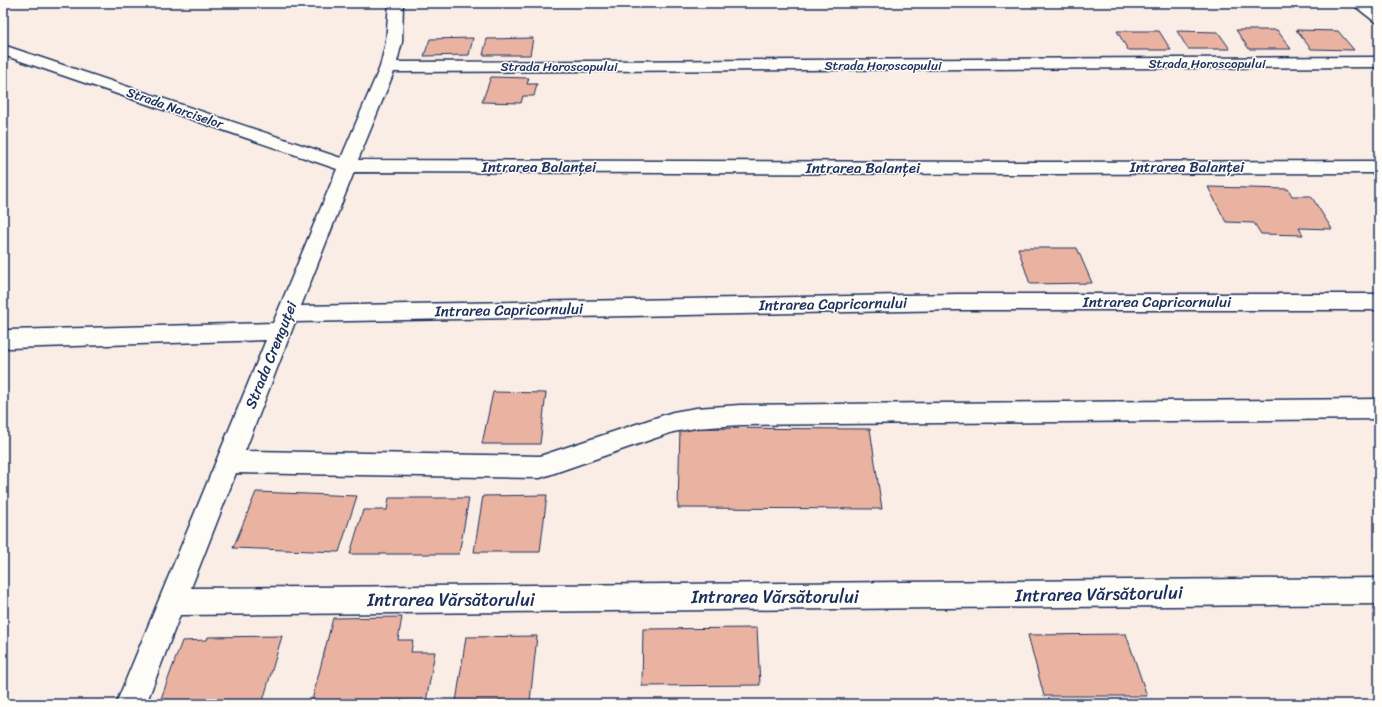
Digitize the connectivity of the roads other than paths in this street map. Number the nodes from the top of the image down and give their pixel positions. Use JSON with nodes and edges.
{"nodes":[{"id":1,"x":396,"y":3,"type":"edge"},
{"id":2,"x":1358,"y":3,"type":"edge"},
{"id":3,"x":1379,"y":18,"type":"edge"},
{"id":4,"x":3,"y":50,"type":"edge"},
{"id":5,"x":1379,"y":62,"type":"edge"},
{"id":6,"x":388,"y":67,"type":"junction"},
{"id":7,"x":346,"y":166,"type":"junction"},
{"id":8,"x":1379,"y":167,"type":"edge"},
{"id":9,"x":1379,"y":302,"type":"edge"},
{"id":10,"x":283,"y":323,"type":"junction"},
{"id":11,"x":9,"y":339,"type":"dead end"},
{"id":12,"x":1379,"y":409,"type":"edge"},
{"id":13,"x":228,"y":462,"type":"junction"},
{"id":14,"x":1379,"y":591,"type":"edge"},
{"id":15,"x":171,"y":602,"type":"junction"},
{"id":16,"x":131,"y":704,"type":"edge"}],
"edges":[{"from":1,"to":6,"type":"street","name":"Strada Crenguței"},
{"from":2,"to":3,"type":"street"},
{"from":4,"to":7,"type":"street","name":"Strada Narciselor"},
{"from":5,"to":6,"type":"street","name":"Strada Horoscopului"},
{"from":6,"to":7,"type":"street","name":"Strada Crenguței"},
{"from":7,"to":8,"type":"street","name":"Intrarea Balanței"},
{"from":7,"to":10,"type":"street","name":"Strada Crenguței"},
{"from":9,"to":10,"type":"street","name":"Intrarea Capricornului"},
{"from":10,"to":11,"type":"street","name":"Intrarea Capricornului"},
{"from":10,"to":13,"type":"street","name":"Strada Crenguței"},
{"from":12,"to":13,"type":"street"},
{"from":13,"to":15,"type":"street","name":"Strada Crenguței"},
{"from":14,"to":15,"type":"street","name":"Intrarea Vărsătorului"},
{"from":15,"to":16,"type":"street","name":"Strada Crenguței"}]}
